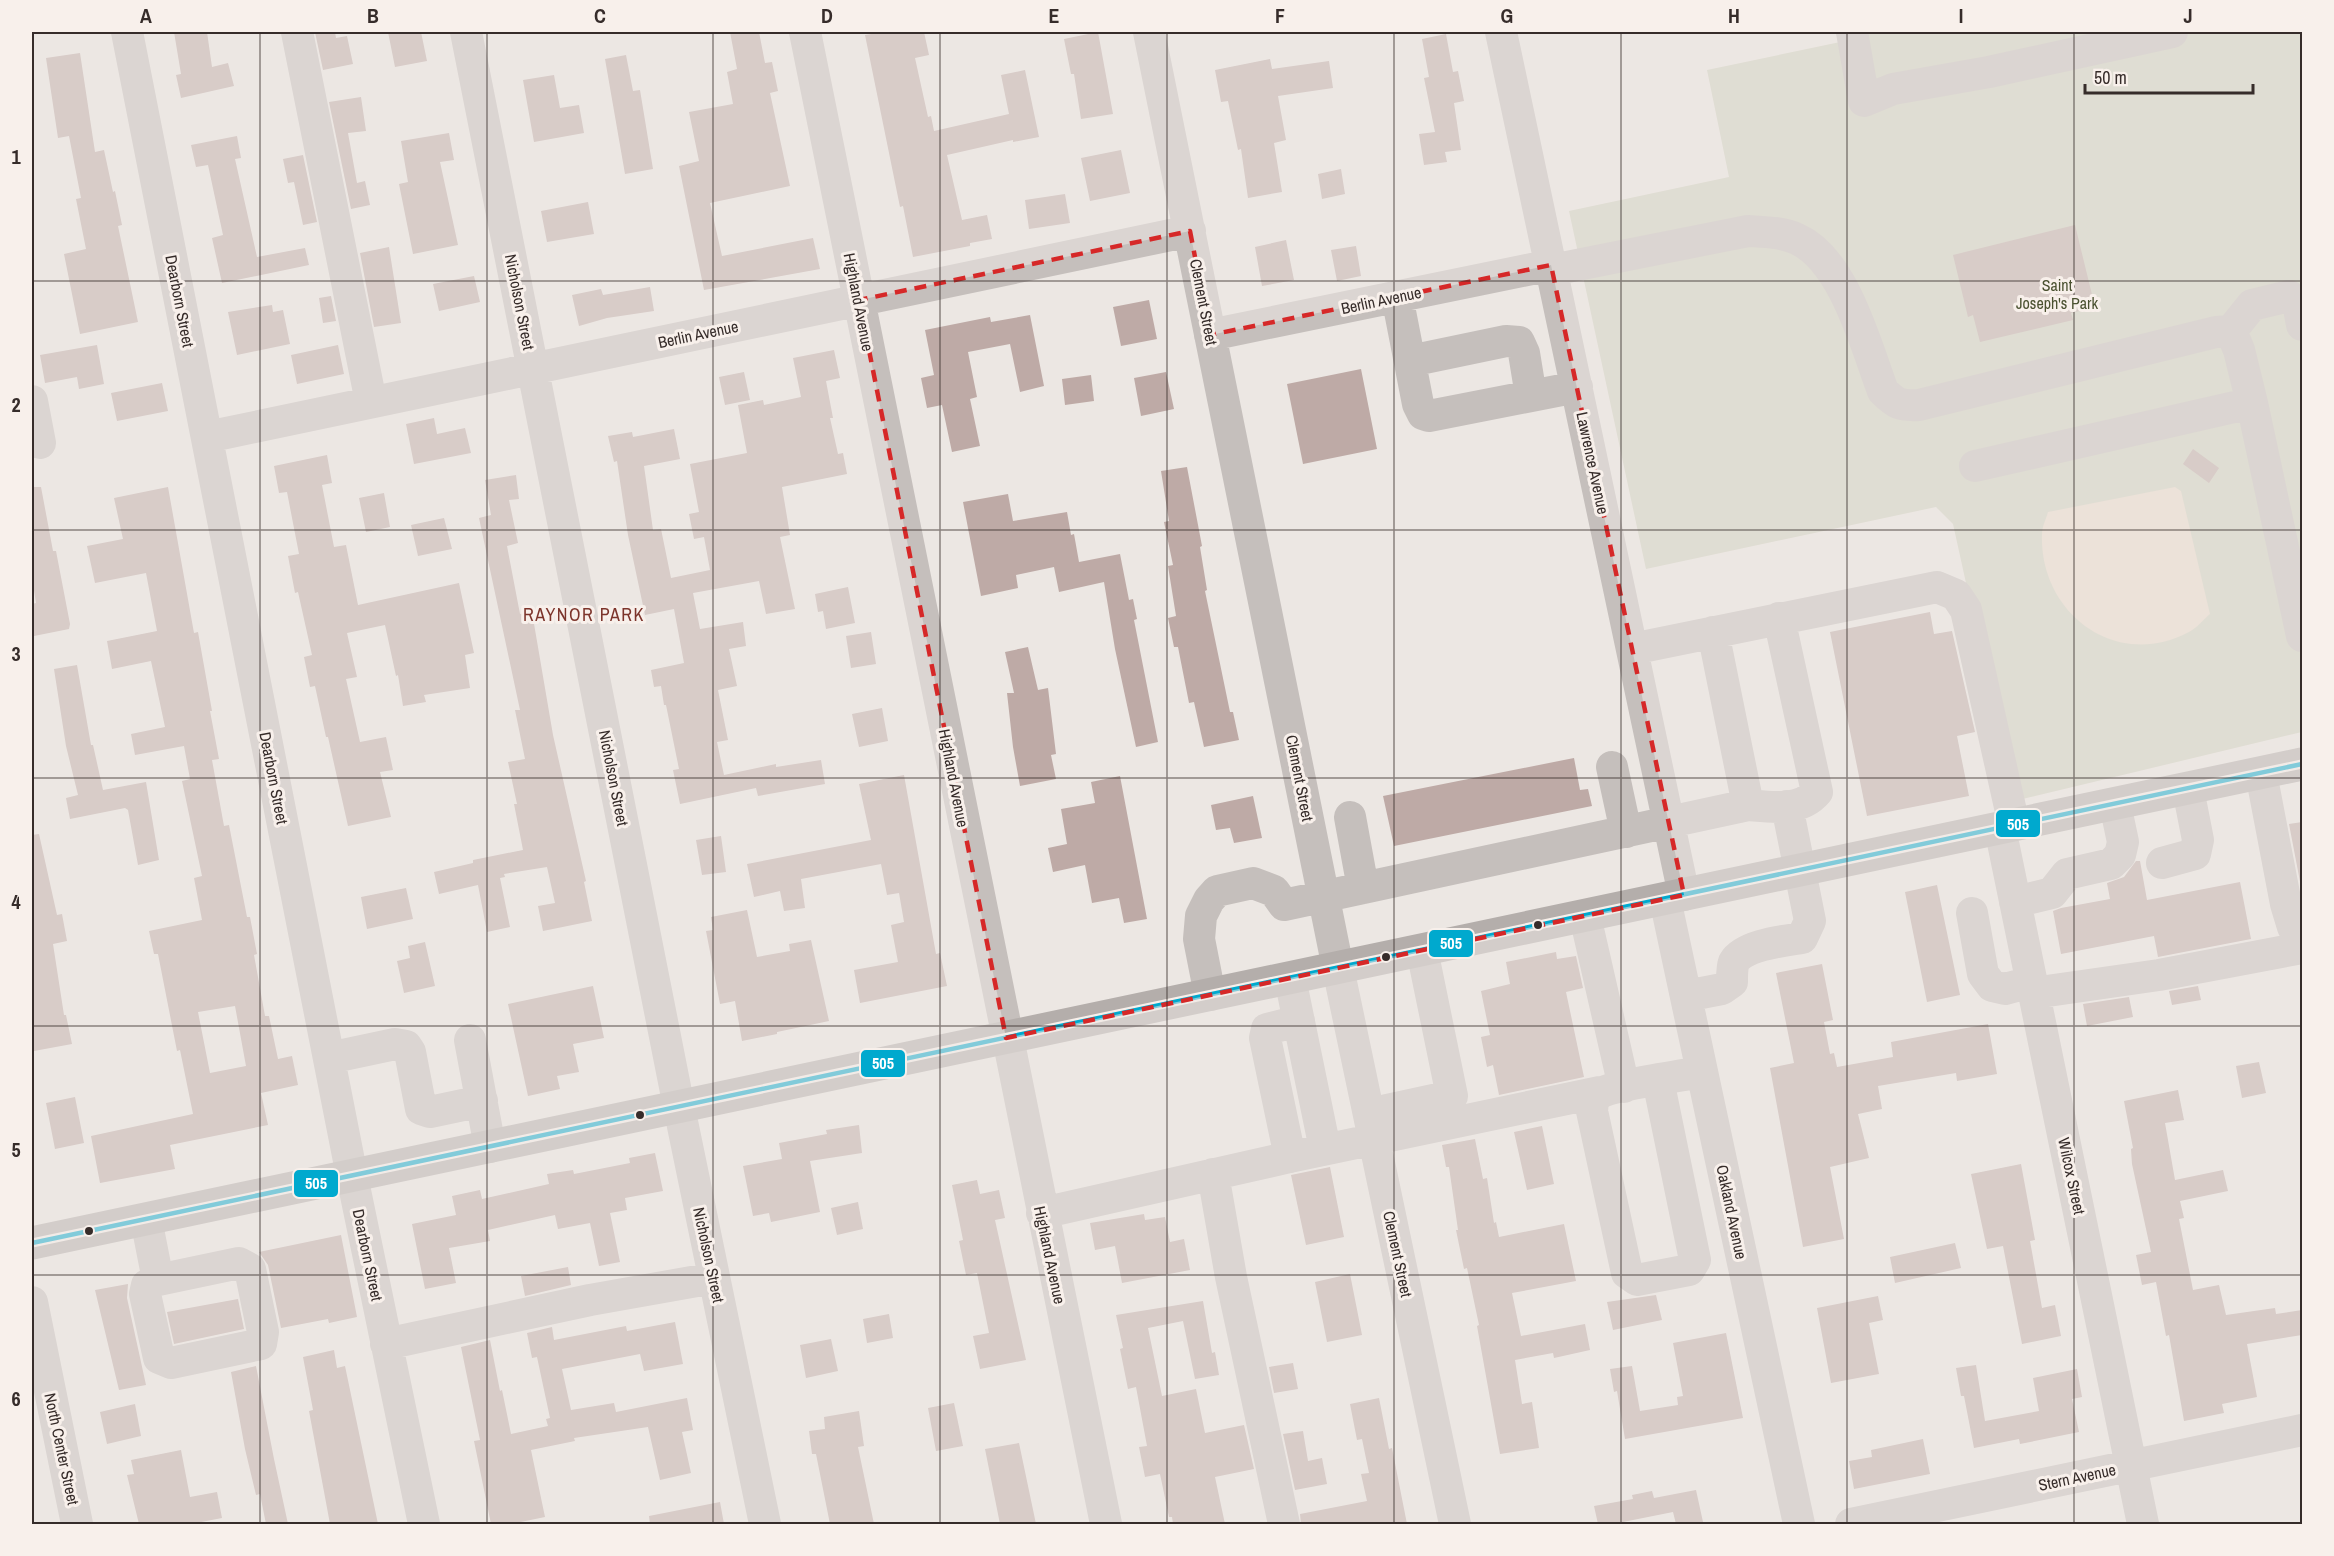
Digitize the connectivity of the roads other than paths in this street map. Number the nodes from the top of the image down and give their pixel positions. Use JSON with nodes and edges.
{"nodes":[{"id":1,"x":127,"y":32,"type":"edge"},
{"id":2,"x":297,"y":32,"type":"edge"},
{"id":3,"x":466,"y":32,"type":"edge"},
{"id":4,"x":805,"y":32,"type":"edge"},
{"id":5,"x":1149,"y":32,"type":"edge"},
{"id":6,"x":1501,"y":32,"type":"edge"},
{"id":7,"x":1852,"y":32,"type":"edge"},
{"id":8,"x":2172,"y":32,"type":"edge"},
{"id":9,"x":1190,"y":231,"type":"junction"},
{"id":10,"x":1551,"y":267,"type":"junction"},
{"id":11,"x":1396,"y":296,"type":"junction"},
{"id":12,"x":859,"y":300,"type":"junction"},
{"id":13,"x":2302,"y":325,"type":"edge"},
{"id":14,"x":2231,"y":331,"type":"junction"},
{"id":15,"x":1210,"y":335,"type":"junction"},
{"id":16,"x":1410,"y":361,"type":"junction"},
{"id":17,"x":533,"y":369,"type":"junction"},
{"id":18,"x":1577,"y":387,"type":"junction"},
{"id":19,"x":1531,"y":396,"type":"junction"},
{"id":20,"x":32,"y":401,"type":"edge"},
{"id":21,"x":371,"y":402,"type":"junction"},
{"id":22,"x":2252,"y":403,"type":"junction"},
{"id":23,"x":207,"y":437,"type":"junction"},
{"id":24,"x":40,"y":443,"type":"dead end"},
{"id":25,"x":1976,"y":466,"type":"dead end"},
{"id":26,"x":1779,"y":618,"type":"junction"},
{"id":27,"x":1713,"y":632,"type":"junction"},
{"id":28,"x":2302,"y":636,"type":"edge"},
{"id":29,"x":1632,"y":649,"type":"junction"},
{"id":30,"x":2302,"y":764,"type":"edge"},
{"id":31,"x":1612,"y":767,"type":"dead end"},
{"id":32,"x":2261,"y":773,"type":"junction"},
{"id":33,"x":2188,"y":789,"type":"junction"},
{"id":34,"x":1798,"y":803,"type":"junction"},
{"id":35,"x":2115,"y":804,"type":"junction"},
{"id":36,"x":1748,"y":805,"type":"junction"},
{"id":37,"x":1350,"y":817,"type":"dead end"},
{"id":38,"x":1669,"y":822,"type":"junction"},
{"id":39,"x":2007,"y":827,"type":"junction"},
{"id":40,"x":1626,"y":832,"type":"junction"},
{"id":41,"x":2162,"y":863,"type":"dead end"},
{"id":42,"x":1800,"y":870,"type":"junction"},
{"id":43,"x":1363,"y":888,"type":"junction"},
{"id":44,"x":1324,"y":896,"type":"junction"},
{"id":45,"x":1675,"y":897,"type":"junction"},
{"id":46,"x":2015,"y":902,"type":"junction"},
{"id":47,"x":1972,"y":913,"type":"dead end"},
{"id":48,"x":1585,"y":916,"type":"junction"},
{"id":49,"x":2302,"y":938,"type":"edge"},
{"id":50,"x":2302,"y":948,"type":"edge"},
{"id":51,"x":1422,"y":950,"type":"junction"},
{"id":52,"x":1338,"y":968,"type":"junction"},
{"id":53,"x":1290,"y":978,"type":"junction"},
{"id":54,"x":2033,"y":988,"type":"junction"},
{"id":55,"x":1210,"y":995,"type":"junction"},
{"id":56,"x":1686,"y":996,"type":"junction"},
{"id":57,"x":1299,"y":1022,"type":"junction"},
{"id":58,"x":1006,"y":1038,"type":"junction"},
{"id":59,"x":470,"y":1040,"type":"dead end"},
{"id":60,"x":329,"y":1058,"type":"junction"},
{"id":61,"x":1702,"y":1072,"type":"junction"},
{"id":62,"x":1658,"y":1080,"type":"junction"},
{"id":63,"x":1612,"y":1090,"type":"junction"},
{"id":64,"x":482,"y":1101,"type":"junction"},
{"id":65,"x":679,"y":1107,"type":"junction"},
{"id":66,"x":1372,"y":1126,"type":"junction"},
{"id":67,"x":490,"y":1147,"type":"junction"},
{"id":68,"x":1325,"y":1149,"type":"junction"},
{"id":69,"x":1290,"y":1157,"type":"junction"},
{"id":70,"x":1213,"y":1174,"type":"junction"},
{"id":71,"x":352,"y":1176,"type":"junction"},
{"id":72,"x":1042,"y":1213,"type":"junction"},
{"id":73,"x":146,"y":1219,"type":"junction"},
{"id":74,"x":32,"y":1243,"type":"edge"},
{"id":75,"x":714,"y":1278,"type":"junction"},
{"id":76,"x":159,"y":1280,"type":"dead end"},
{"id":77,"x":32,"y":1302,"type":"edge"},
{"id":78,"x":386,"y":1344,"type":"junction"},
{"id":79,"x":42,"y":1411,"type":"edge"},
{"id":80,"x":2302,"y":1430,"type":"edge"},
{"id":81,"x":2131,"y":1466,"type":"junction"},
{"id":82,"x":77,"y":1524,"type":"edge"},
{"id":83,"x":424,"y":1524,"type":"edge"},
{"id":84,"x":765,"y":1524,"type":"edge"},
{"id":85,"x":1106,"y":1524,"type":"edge"},
{"id":86,"x":1284,"y":1524,"type":"edge"},
{"id":87,"x":1455,"y":1524,"type":"edge"},
{"id":88,"x":1799,"y":1524,"type":"edge"},
{"id":89,"x":1851,"y":1524,"type":"edge"},
{"id":90,"x":2143,"y":1524,"type":"edge"}],
"edges":[{"from":1,"to":23,"type":"street","name":"Dearborn Street"},
{"from":2,"to":21,"type":"street"},
{"from":3,"to":17,"type":"street","name":"Nicholson Street"},
{"from":4,"to":12,"type":"street","name":"Highland Avenue"},
{"from":5,"to":9,"type":"street","name":"Clement Street"},
{"from":6,"to":10,"type":"street","name":"Lawrence Avenue"},
{"from":7,"to":8,"type":"street"},
{"from":9,"to":12,"type":"street","name":"Berlin Avenue"},
{"from":9,"to":15,"type":"street","name":"Clement Street"},
{"from":10,"to":11,"type":"street","name":"Berlin Avenue"},
{"from":10,"to":14,"type":"street","name":"Berlin Avenue"},
{"from":10,"to":18,"type":"street","name":"Lawrence Avenue"},
{"from":11,"to":15,"type":"street","name":"Berlin Avenue"},
{"from":11,"to":16,"type":"street"},
{"from":12,"to":17,"type":"street","name":"Berlin Avenue"},
{"from":12,"to":58,"type":"street","name":"Highland Avenue"},
{"from":13,"to":14,"type":"street"},
{"from":14,"to":22,"type":"street"},
{"from":15,"to":44,"type":"street","name":"Clement Street"},
{"from":16,"to":19,"type":"street"},
{"from":16,"to":19,"type":"street"},
{"from":17,"to":21,"type":"street","name":"Berlin Avenue"},
{"from":17,"to":65,"type":"street","name":"Nicholson Street"},
{"from":18,"to":19,"type":"street"},
{"from":18,"to":29,"type":"street","name":"Lawrence Avenue"},
{"from":20,"to":24,"type":"street"},
{"from":21,"to":23,"type":"street","name":"Berlin Avenue"},
{"from":22,"to":25,"type":"street"},
{"from":22,"to":28,"type":"street"},
{"from":23,"to":60,"type":"street","name":"Dearborn Street"},
{"from":26,"to":27,"type":"street","name":"Wilcox Street"},
{"from":26,"to":34,"type":"street"},
{"from":26,"to":39,"type":"street","name":"Wilcox Street"},
{"from":27,"to":29,"type":"street","name":"Wilcox Street"},
{"from":27,"to":36,"type":"street"},
{"from":29,"to":38,"type":"street","name":"Lawrence Avenue"},
{"from":30,"to":32,"type":"main road"},
{"from":31,"to":40,"type":"street"},
{"from":32,"to":33,"type":"main road"},
{"from":32,"to":49,"type":"street"},
{"from":33,"to":35,"type":"main road"},
{"from":33,"to":41,"type":"street"},
{"from":34,"to":36,"type":"street"},
{"from":34,"to":42,"type":"street"},
{"from":35,"to":39,"type":"main road"},
{"from":35,"to":46,"type":"street"},
{"from":36,"to":38,"type":"street"},
{"from":37,"to":43,"type":"street"},
{"from":38,"to":40,"type":"street"},
{"from":38,"to":45,"type":"street","name":"Lawrence Avenue"},
{"from":39,"to":42,"type":"main road"},
{"from":39,"to":46,"type":"street","name":"Wilcox Street"},
{"from":40,"to":43,"type":"street"},
{"from":42,"to":45,"type":"main road"},
{"from":42,"to":56,"type":"street"},
{"from":43,"to":44,"type":"street"},
{"from":44,"to":52,"type":"street","name":"Clement Street"},
{"from":44,"to":55,"type":"street"},
{"from":45,"to":48,"type":"main road"},
{"from":45,"to":56,"type":"street","name":"Oakland Avenue"},
{"from":46,"to":54,"type":"street","name":"Wilcox Street"},
{"from":47,"to":54,"type":"street"},
{"from":48,"to":51,"type":"main road"},
{"from":48,"to":63,"type":"street"},
{"from":50,"to":54,"type":"street"},
{"from":51,"to":52,"type":"main road"},
{"from":51,"to":66,"type":"street"},
{"from":52,"to":53,"type":"main road"},
{"from":52,"to":66,"type":"street","name":"Clement Street"},
{"from":53,"to":55,"type":"main road"},
{"from":53,"to":57,"type":"street"},
{"from":54,"to":81,"type":"street","name":"Wilcox Street"},
{"from":55,"to":58,"type":"main road"},
{"from":56,"to":61,"type":"street","name":"Oakland Avenue"},
{"from":57,"to":68,"type":"street"},
{"from":57,"to":69,"type":"street"},
{"from":58,"to":65,"type":"main road"},
{"from":58,"to":72,"type":"street","name":"Highland Avenue"},
{"from":59,"to":64,"type":"street"},
{"from":60,"to":64,"type":"street"},
{"from":60,"to":71,"type":"street","name":"Dearborn Street"},
{"from":61,"to":62,"type":"street"},
{"from":61,"to":88,"type":"street","name":"Oakland Avenue"},
{"from":62,"to":63,"type":"street"},
{"from":62,"to":63,"type":"street"},
{"from":63,"to":66,"type":"street"},
{"from":64,"to":67,"type":"street"},
{"from":65,"to":67,"type":"main road"},
{"from":65,"to":75,"type":"street","name":"Nicholson Street"},
{"from":66,"to":68,"type":"street"},
{"from":66,"to":87,"type":"street","name":"Clement Street"},
{"from":67,"to":71,"type":"main road"},
{"from":68,"to":69,"type":"street"},
{"from":69,"to":70,"type":"street"},
{"from":70,"to":72,"type":"street"},
{"from":70,"to":86,"type":"street"},
{"from":71,"to":73,"type":"main road"},
{"from":71,"to":78,"type":"street","name":"Dearborn Street"},
{"from":72,"to":85,"type":"street","name":"Highland Avenue"},
{"from":73,"to":74,"type":"main road"},
{"from":73,"to":76,"type":"street"},
{"from":75,"to":78,"type":"street"},
{"from":75,"to":84,"type":"street","name":"Nicholson Street"},
{"from":77,"to":79,"type":"street","name":"North Center Street"},
{"from":78,"to":83,"type":"street","name":"Dearborn Street"},
{"from":79,"to":82,"type":"street","name":"North Center Street"},
{"from":80,"to":81,"type":"street","name":"Stern Avenue"},
{"from":81,"to":89,"type":"street","name":"Stern Avenue"},
{"from":81,"to":90,"type":"street","name":"Wilcox Street"}]}
